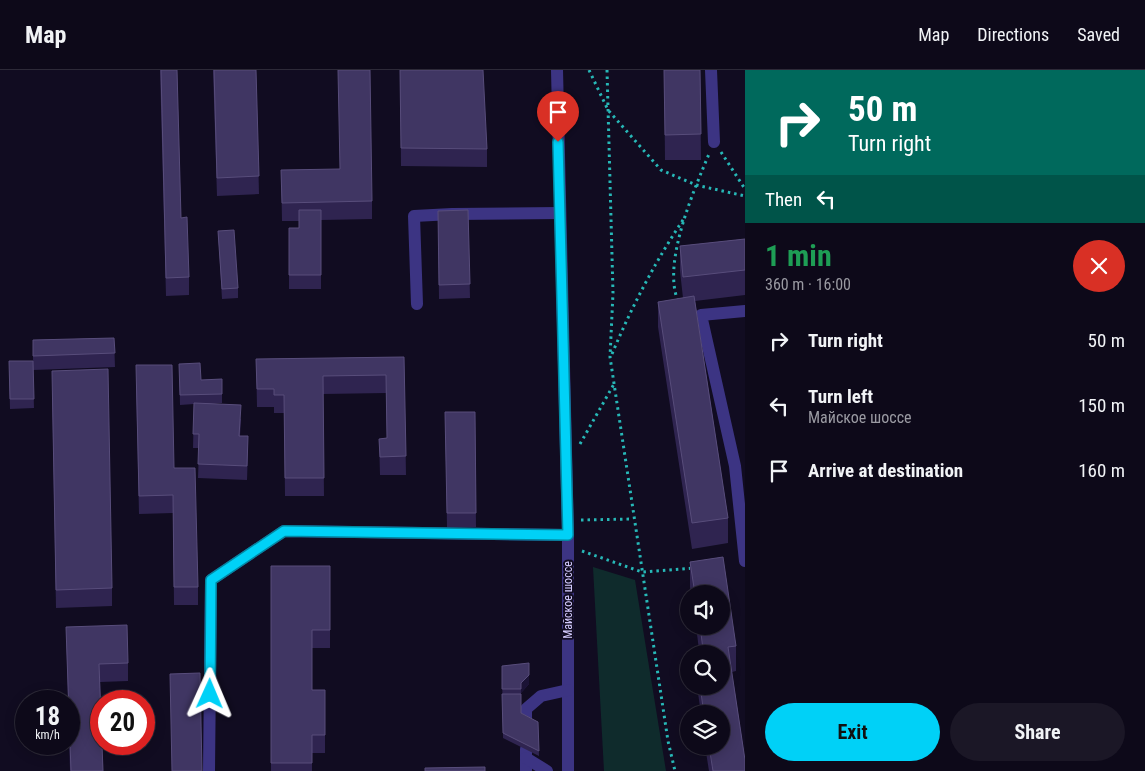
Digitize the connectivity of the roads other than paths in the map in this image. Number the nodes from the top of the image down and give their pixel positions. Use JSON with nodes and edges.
{"nodes":[{"id":1,"x":557,"y":70,"type":"edge"},
{"id":2,"x":711,"y":70,"type":"edge"},
{"id":3,"x":714,"y":142,"type":"road end"},
{"id":4,"x":560,"y":213,"type":"junction"},
{"id":5,"x":417,"y":304,"type":"dead end"},
{"id":6,"x":745,"y":311,"type":"edge"},
{"id":7,"x":740,"y":466,"type":"edge"},
{"id":8,"x":568,"y":535,"type":"junction"},
{"id":9,"x":745,"y":561,"type":"edge"},
{"id":10,"x":568,"y":690,"type":"junction"},
{"id":11,"x":526,"y":720,"type":"edge"},
{"id":12,"x":526,"y":759,"type":"edge"},
{"id":13,"x":209,"y":771,"type":"edge"},
{"id":14,"x":547,"y":771,"type":"edge"},
{"id":15,"x":568,"y":771,"type":"edge"}],
"edges":[{"from":1,"to":4,"type":"street","name":"Майское шоссе"},
{"from":2,"to":3,"type":"street"},
{"from":4,"to":5,"type":"street"},
{"from":4,"to":8,"type":"street","name":"Майское шоссе"},
{"from":6,"to":7,"type":"street"},
{"from":7,"to":9,"type":"street"},
{"from":8,"to":10,"type":"street","name":"Майское шоссе"},
{"from":8,"to":13,"type":"street"},
{"from":10,"to":11,"type":"street"},
{"from":10,"to":15,"type":"street","name":"Майское шоссе"},
{"from":12,"to":14,"type":"street"}]}
